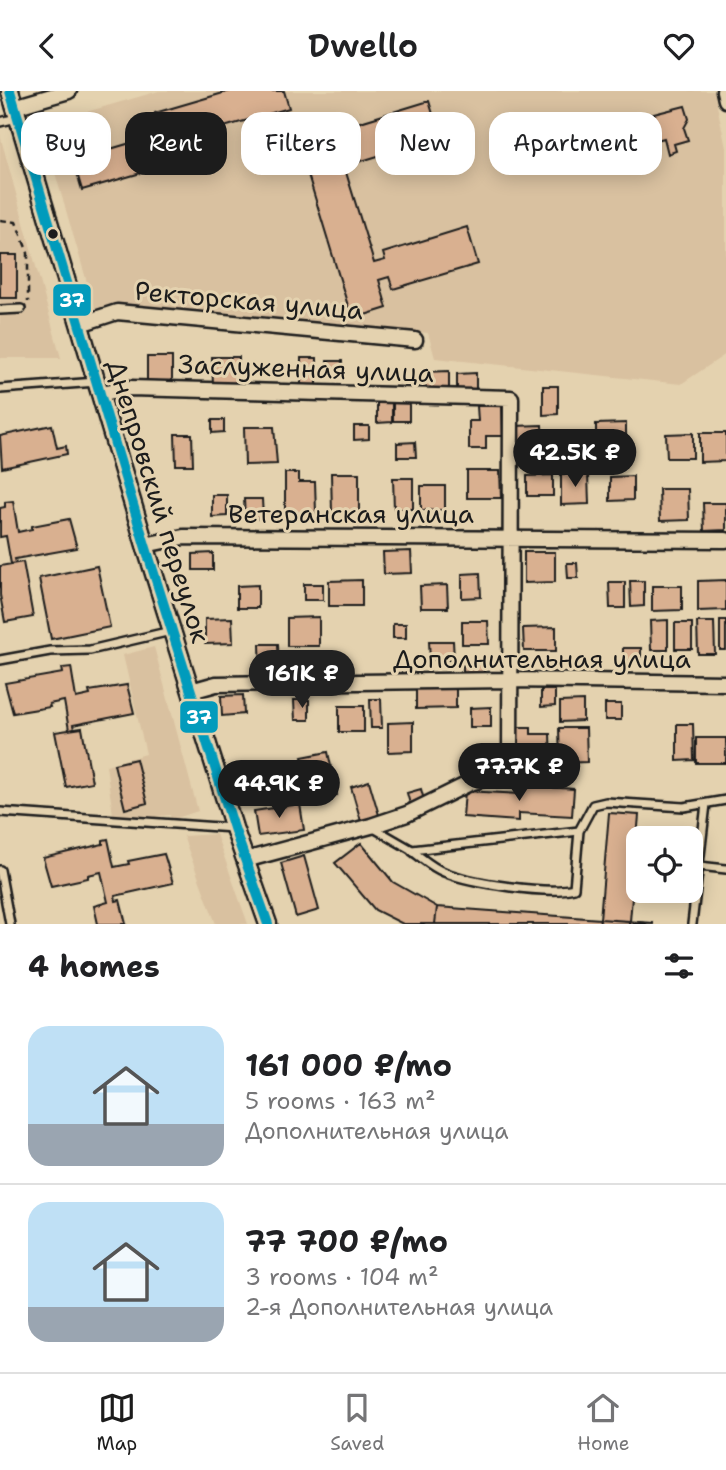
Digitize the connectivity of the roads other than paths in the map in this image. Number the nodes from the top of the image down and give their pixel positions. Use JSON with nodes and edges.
{"nodes":[{"id":1,"x":69,"y":91,"type":"edge"},
{"id":2,"x":724,"y":91,"type":"edge"},
{"id":3,"x":726,"y":100,"type":"edge"},
{"id":4,"x":14,"y":105,"type":"edge"},
{"id":5,"x":0,"y":122,"type":"edge"},
{"id":6,"x":21,"y":309,"type":"road end"},
{"id":7,"x":0,"y":310,"type":"edge"},
{"id":8,"x":80,"y":324,"type":"junction"},
{"id":9,"x":415,"y":340,"type":"dead end"},
{"id":10,"x":99,"y":388,"type":"junction"},
{"id":11,"x":0,"y":389,"type":"edge"},
{"id":12,"x":510,"y":538,"type":"junction"},
{"id":13,"x":726,"y":540,"type":"edge"},
{"id":14,"x":145,"y":545,"type":"junction"},
{"id":15,"x":173,"y":630,"type":"junction"},
{"id":16,"x":0,"y":660,"type":"edge"},
{"id":17,"x":509,"y":680,"type":"junction"},
{"id":18,"x":726,"y":683,"type":"edge"},
{"id":19,"x":191,"y":691,"type":"junction"},
{"id":20,"x":726,"y":800,"type":"edge"},
{"id":21,"x":706,"y":804,"type":"junction"},
{"id":22,"x":0,"y":812,"type":"edge"},
{"id":23,"x":372,"y":826,"type":"junction"},
{"id":24,"x":234,"y":828,"type":"junction"},
{"id":25,"x":579,"y":831,"type":"junction"},
{"id":26,"x":703,"y":831,"type":"edge"},
{"id":27,"x":412,"y":851,"type":"junction"},
{"id":28,"x":245,"y":860,"type":"junction"},
{"id":29,"x":703,"y":866,"type":"edge"},
{"id":30,"x":726,"y":869,"type":"edge"},
{"id":31,"x":0,"y":870,"type":"edge"},
{"id":32,"x":695,"y":903,"type":"edge"},
{"id":33,"x":10,"y":924,"type":"edge"},
{"id":34,"x":268,"y":924,"type":"edge"},
{"id":35,"x":692,"y":924,"type":"edge"}],
"edges":[{"from":1,"to":4,"type":"street"},
{"from":2,"to":3,"type":"street"},
{"from":4,"to":5,"type":"lane"},
{"from":4,"to":8,"type":"street","name":"Днепровский переулок"},
{"from":6,"to":7,"type":"lane"},
{"from":8,"to":9,"type":"street","name":"Ректорская улица"},
{"from":8,"to":10,"type":"street","name":"Днепровский переулок"},
{"from":10,"to":11,"type":"lane"},
{"from":10,"to":12,"type":"street","name":"Заслуженная улица"},
{"from":10,"to":14,"type":"street","name":"Днепровский переулок"},
{"from":12,"to":13,"type":"street","name":"Ветеранская улица"},
{"from":12,"to":14,"type":"street","name":"Ветеранская улица"},
{"from":12,"to":17,"type":"street"},
{"from":14,"to":15,"type":"street","name":"Днепровский переулок"},
{"from":15,"to":16,"type":"lane"},
{"from":15,"to":19,"type":"street","name":"Днепровский переулок"},
{"from":17,"to":18,"type":"street","name":"Дополнительная улица"},
{"from":17,"to":19,"type":"street","name":"Дополнительная улица"},
{"from":17,"to":23,"type":"street"},
{"from":19,"to":24,"type":"street","name":"Днепровский переулок"},
{"from":20,"to":21,"type":"lane"},
{"from":21,"to":25,"type":"lane"},
{"from":21,"to":26,"type":"lane"},
{"from":22,"to":24,"type":"lane"},
{"from":23,"to":27,"type":"lane"},
{"from":23,"to":28,"type":"street"},
{"from":24,"to":28,"type":"street","name":"Днепровский переулок"},
{"from":25,"to":27,"type":"lane"},
{"from":25,"to":27,"type":"lane"},
{"from":28,"to":34,"type":"street","name":"Днепровский переулок"},
{"from":29,"to":30,"type":"lane"},
{"from":31,"to":33,"type":"lane"},
{"from":32,"to":35,"type":"lane"}]}
